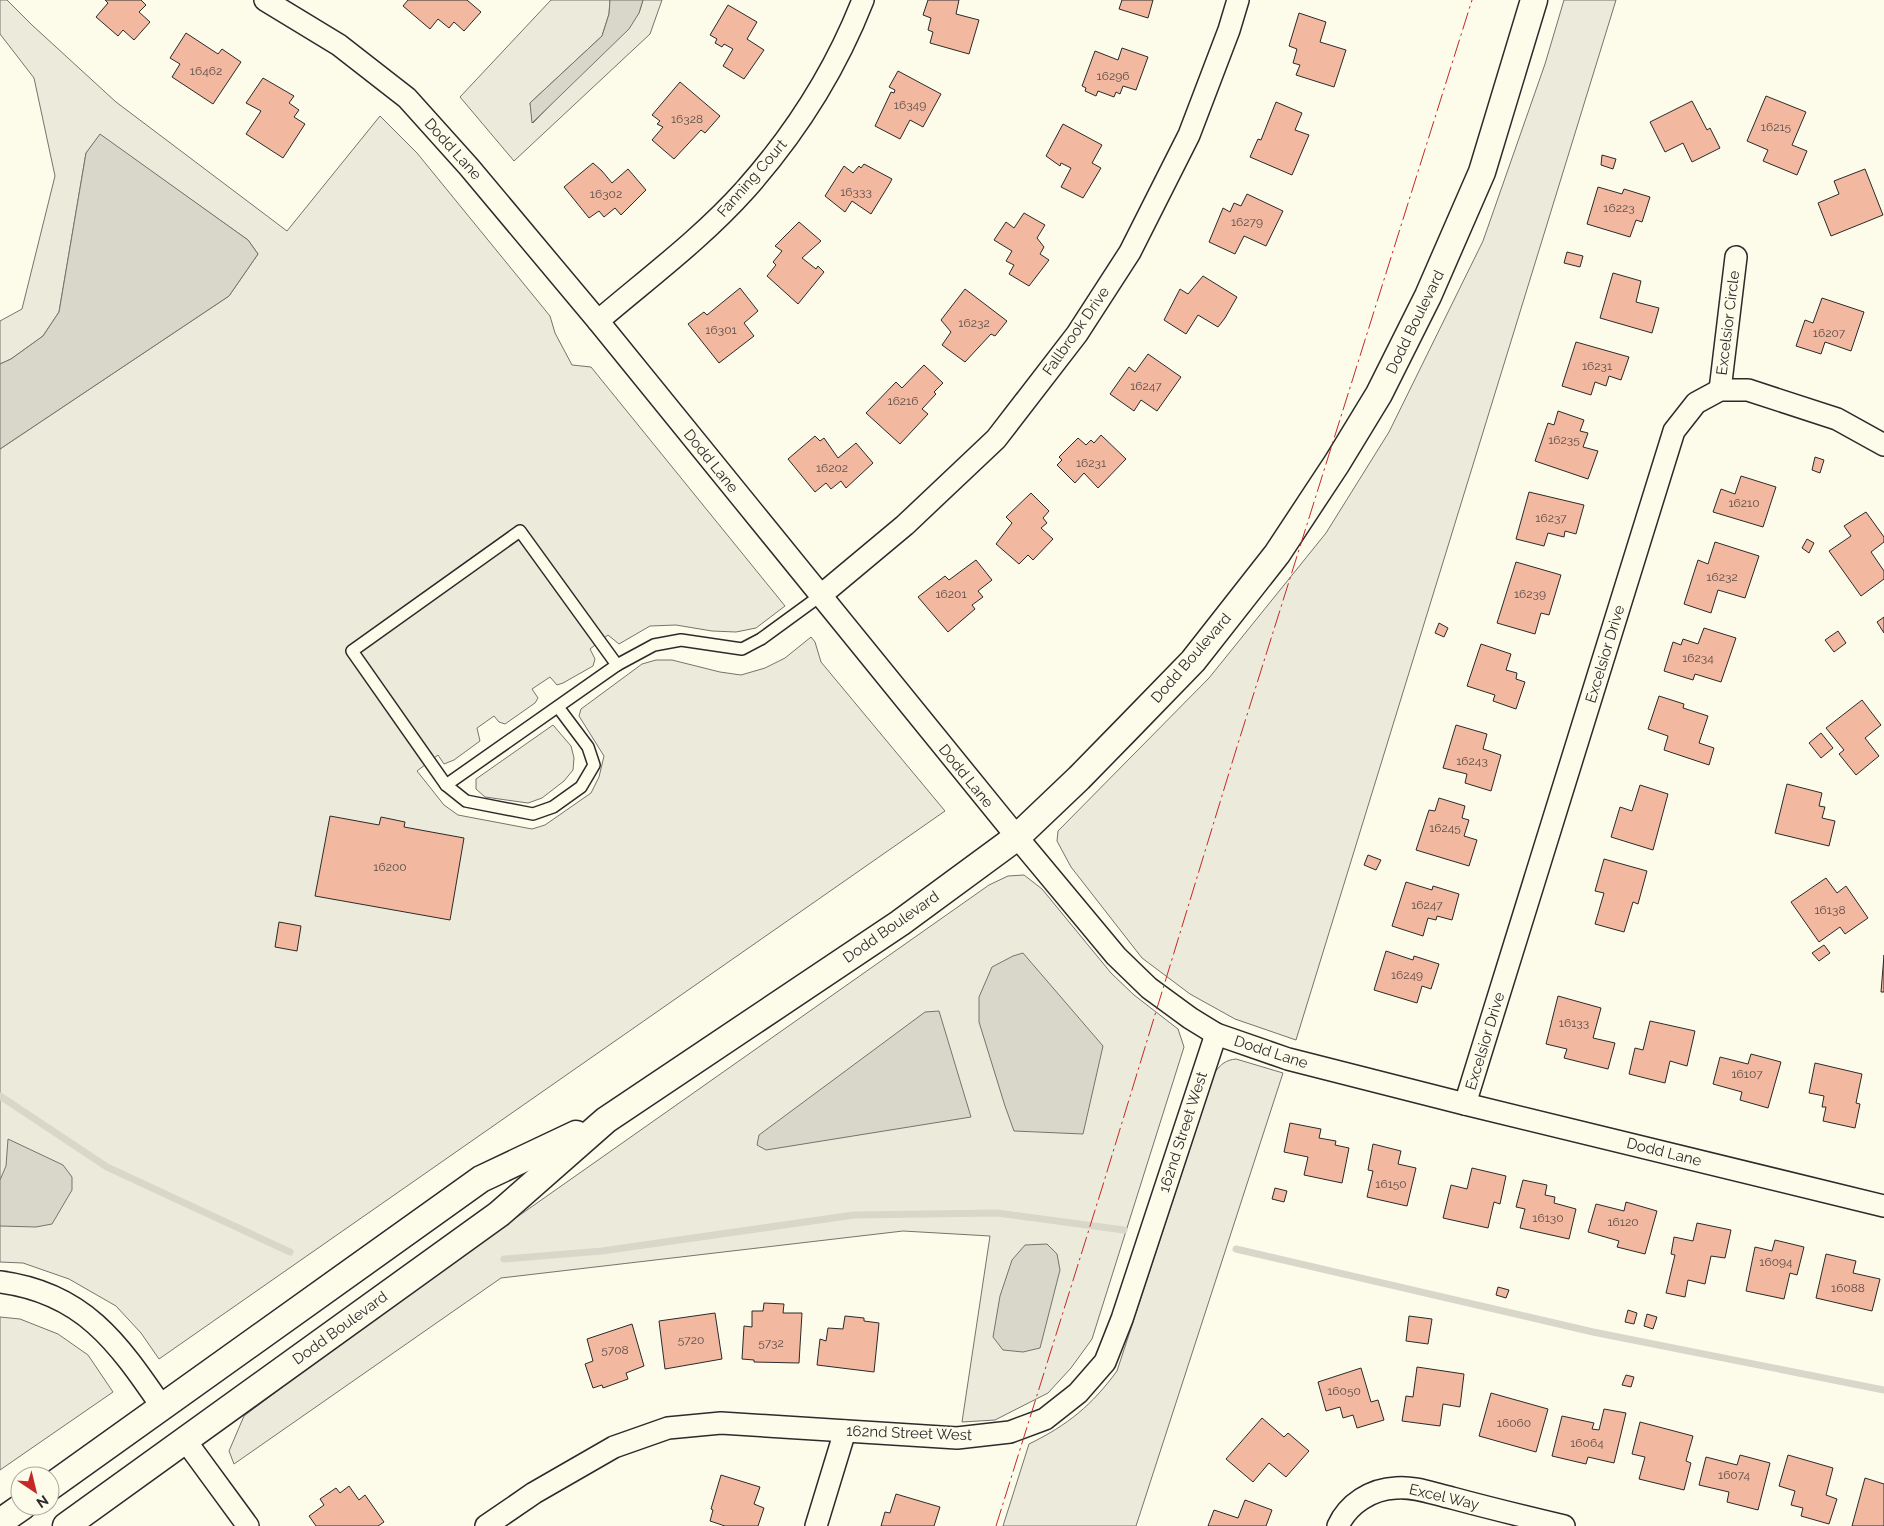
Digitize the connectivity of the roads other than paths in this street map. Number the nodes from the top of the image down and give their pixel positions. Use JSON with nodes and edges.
{"nodes":[{"id":1,"x":265,"y":0,"type":"edge"},
{"id":2,"x":863,"y":0,"type":"edge"},
{"id":3,"x":1238,"y":0,"type":"edge"},
{"id":4,"x":1534,"y":0,"type":"edge"},
{"id":5,"x":1736,"y":257,"type":"dead end"},
{"id":6,"x":598,"y":321,"type":"junction"},
{"id":7,"x":1720,"y":390,"type":"junction"},
{"id":8,"x":1884,"y":444,"type":"edge"},
{"id":9,"x":820,"y":596,"type":"junction"},
{"id":10,"x":617,"y":665,"type":"junction"},
{"id":11,"x":558,"y":707,"type":"junction"},
{"id":12,"x":446,"y":785,"type":"junction"},
{"id":13,"x":1017,"y":837,"type":"junction"},
{"id":14,"x":1216,"y":1034,"type":"junction"},
{"id":15,"x":1465,"y":1104,"type":"junction"},
{"id":16,"x":606,"y":1120,"type":"junction"},
{"id":17,"x":1884,"y":1206,"type":"edge"},
{"id":18,"x":0,"y":1282,"type":"edge"},
{"id":19,"x":162,"y":1407,"type":"junction"},
{"id":20,"x":845,"y":1431,"type":"junction"},
{"id":21,"x":185,"y":1440,"type":"junction"},
{"id":22,"x":60,"y":1480,"type":"edge"},
{"id":23,"x":66,"y":1526,"type":"edge"},
{"id":24,"x":248,"y":1526,"type":"edge"},
{"id":25,"x":486,"y":1526,"type":"edge"},
{"id":26,"x":816,"y":1526,"type":"edge"},
{"id":27,"x":1338,"y":1526,"type":"edge"},
{"id":28,"x":1564,"y":1526,"type":"edge"}],
"edges":[{"from":1,"to":6,"type":"street","name":"Dodd Lane"},
{"from":2,"to":6,"type":"street","name":"Fanning Court"},
{"from":3,"to":9,"type":"street","name":"Fallbrook Drive"},
{"from":4,"to":13,"type":"street","name":"Dodd Boulevard"},
{"from":5,"to":7,"type":"street","name":"Excelsior Circle"},
{"from":6,"to":9,"type":"street","name":"Dodd Lane"},
{"from":7,"to":8,"type":"street","name":"Excelsior Drive"},
{"from":7,"to":15,"type":"street","name":"Excelsior Drive"},
{"from":9,"to":10,"type":"lane"},
{"from":9,"to":13,"type":"street","name":"Dodd Lane"},
{"from":10,"to":11,"type":"lane"},
{"from":10,"to":12,"type":"lane"},
{"from":11,"to":12,"type":"lane"},
{"from":11,"to":12,"type":"lane"},
{"from":13,"to":14,"type":"street","name":"Dodd Lane"},
{"from":13,"to":16,"type":"street","name":"Dodd Boulevard"},
{"from":14,"to":15,"type":"street","name":"Dodd Lane"},
{"from":14,"to":20,"type":"street","name":"162nd Street West"},
{"from":15,"to":17,"type":"street","name":"Dodd Lane"},
{"from":16,"to":19,"type":"street","name":"Dodd Boulevard"},
{"from":16,"to":21,"type":"street","name":"Dodd Boulevard"},
{"from":18,"to":19,"type":"street"},
{"from":19,"to":22,"type":"street","name":"Dodd Boulevard"},
{"from":20,"to":25,"type":"street","name":"162nd Street West"},
{"from":20,"to":26,"type":"street"},
{"from":21,"to":23,"type":"street","name":"Dodd Boulevard"},
{"from":21,"to":24,"type":"street"},
{"from":27,"to":28,"type":"street","name":"Excel Way"}]}
